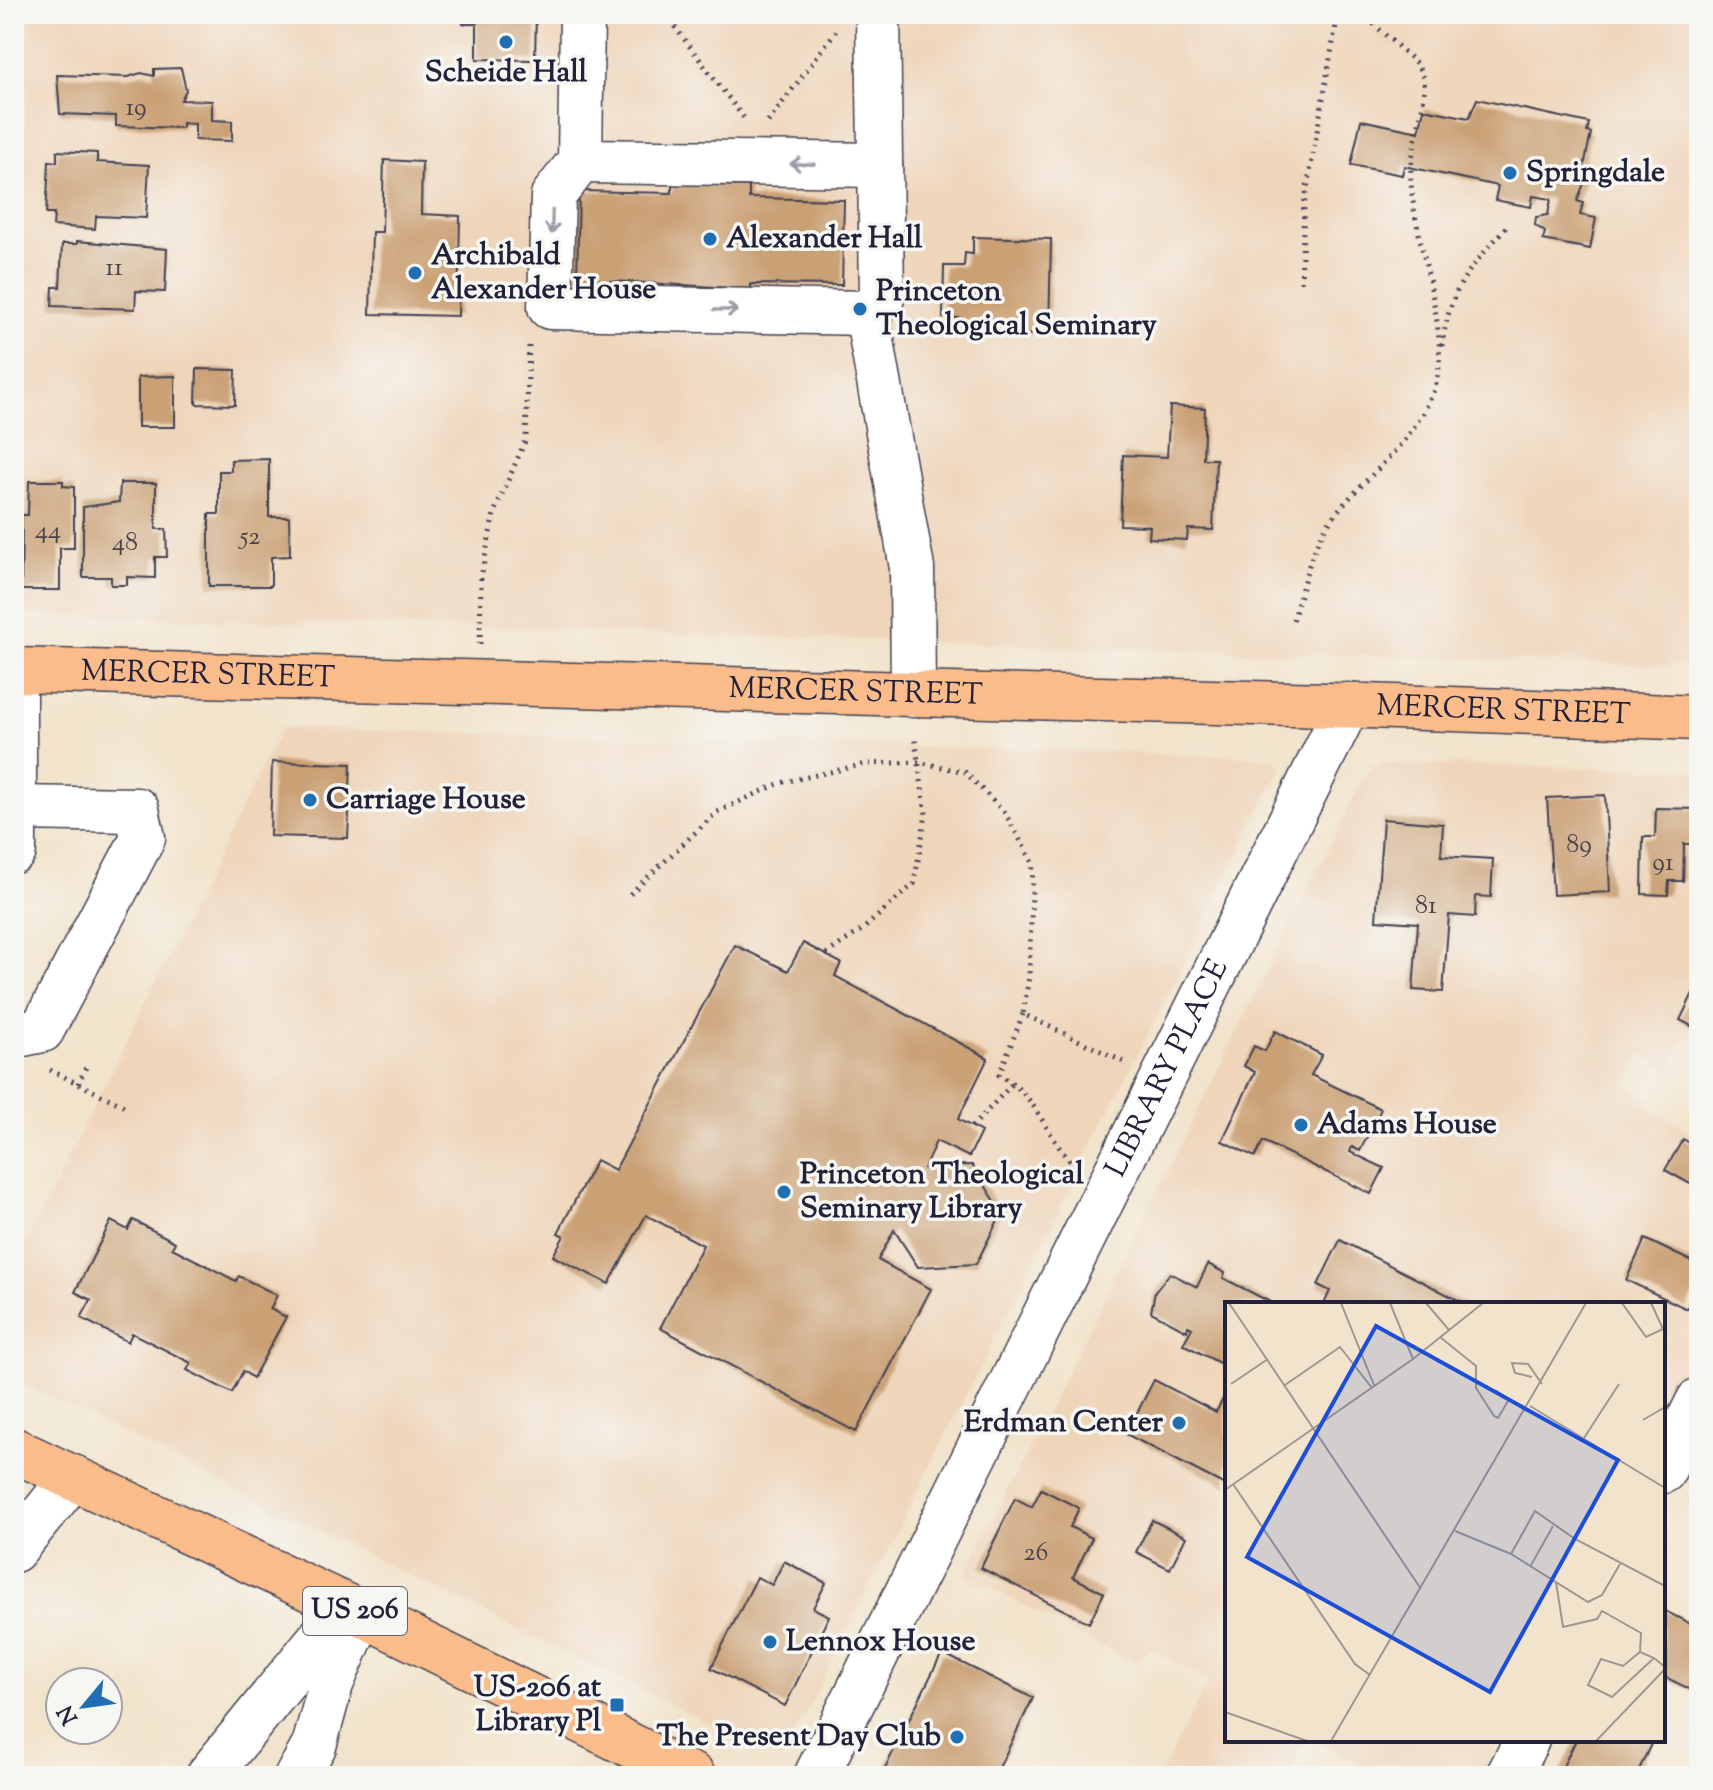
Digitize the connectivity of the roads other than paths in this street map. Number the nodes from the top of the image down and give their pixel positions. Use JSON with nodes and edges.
{"nodes":[{"id":1,"x":582,"y":14,"type":"edge"},
{"id":2,"x":859,"y":20,"type":"edge"},
{"id":3,"x":580,"y":161,"type":"junction"},
{"id":4,"x":880,"y":165,"type":"junction"},
{"id":5,"x":867,"y":313,"type":"junction"},
{"id":6,"x":14,"y":670,"type":"edge"},
{"id":7,"x":913,"y":695,"type":"junction"},
{"id":8,"x":1348,"y":705,"type":"junction"},
{"id":9,"x":1699,"y":718,"type":"edge"},
{"id":10,"x":15,"y":808,"type":"edge"},
{"id":11,"x":14,"y":851,"type":"edge"},
{"id":12,"x":28,"y":1051,"type":"edge"},
{"id":13,"x":1699,"y":1400,"type":"edge"},
{"id":14,"x":14,"y":1450,"type":"edge"},
{"id":15,"x":1665,"y":1467,"type":"edge"},
{"id":16,"x":73,"y":1477,"type":"junction"},
{"id":17,"x":14,"y":1550,"type":"edge"},
{"id":18,"x":354,"y":1610,"type":"junction"},
{"id":19,"x":1526,"y":1742,"type":"edge"},
{"id":20,"x":208,"y":1776,"type":"edge"},
{"id":21,"x":297,"y":1776,"type":"edge"},
{"id":22,"x":693,"y":1776,"type":"edge"},
{"id":23,"x":816,"y":1776,"type":"edge"},
{"id":24,"x":1508,"y":1776,"type":"edge"}],
"edges":[{"from":1,"to":3,"type":"street"},
{"from":2,"to":4,"type":"street"},
{"from":4,"to":3,"type":"street","one_way":true},
{"from":3,"to":5,"type":"street","one_way":true},
{"from":4,"to":5,"type":"street"},
{"from":5,"to":7,"type":"street"},
{"from":6,"to":7,"type":"main road","name":"MERCER STREET"},
{"from":6,"to":10,"type":"street"},
{"from":7,"to":8,"type":"main road","name":"MERCER STREET"},
{"from":8,"to":9,"type":"main road","name":"MERCER STREET"},
{"from":8,"to":23,"type":"street","name":"LIBRARY PLACE"},
{"from":10,"to":11,"type":"street"},
{"from":10,"to":12,"type":"street"},
{"from":13,"to":15,"type":"street"},
{"from":14,"to":16,"type":"main road","number":"US 206"},
{"from":16,"to":17,"type":"street"},
{"from":16,"to":18,"type":"main road","number":"US 206"},
{"from":18,"to":20,"type":"street"},
{"from":18,"to":21,"type":"street"},
{"from":18,"to":22,"type":"main road","number":"US 206"},
{"from":19,"to":24,"type":"street"}]}
